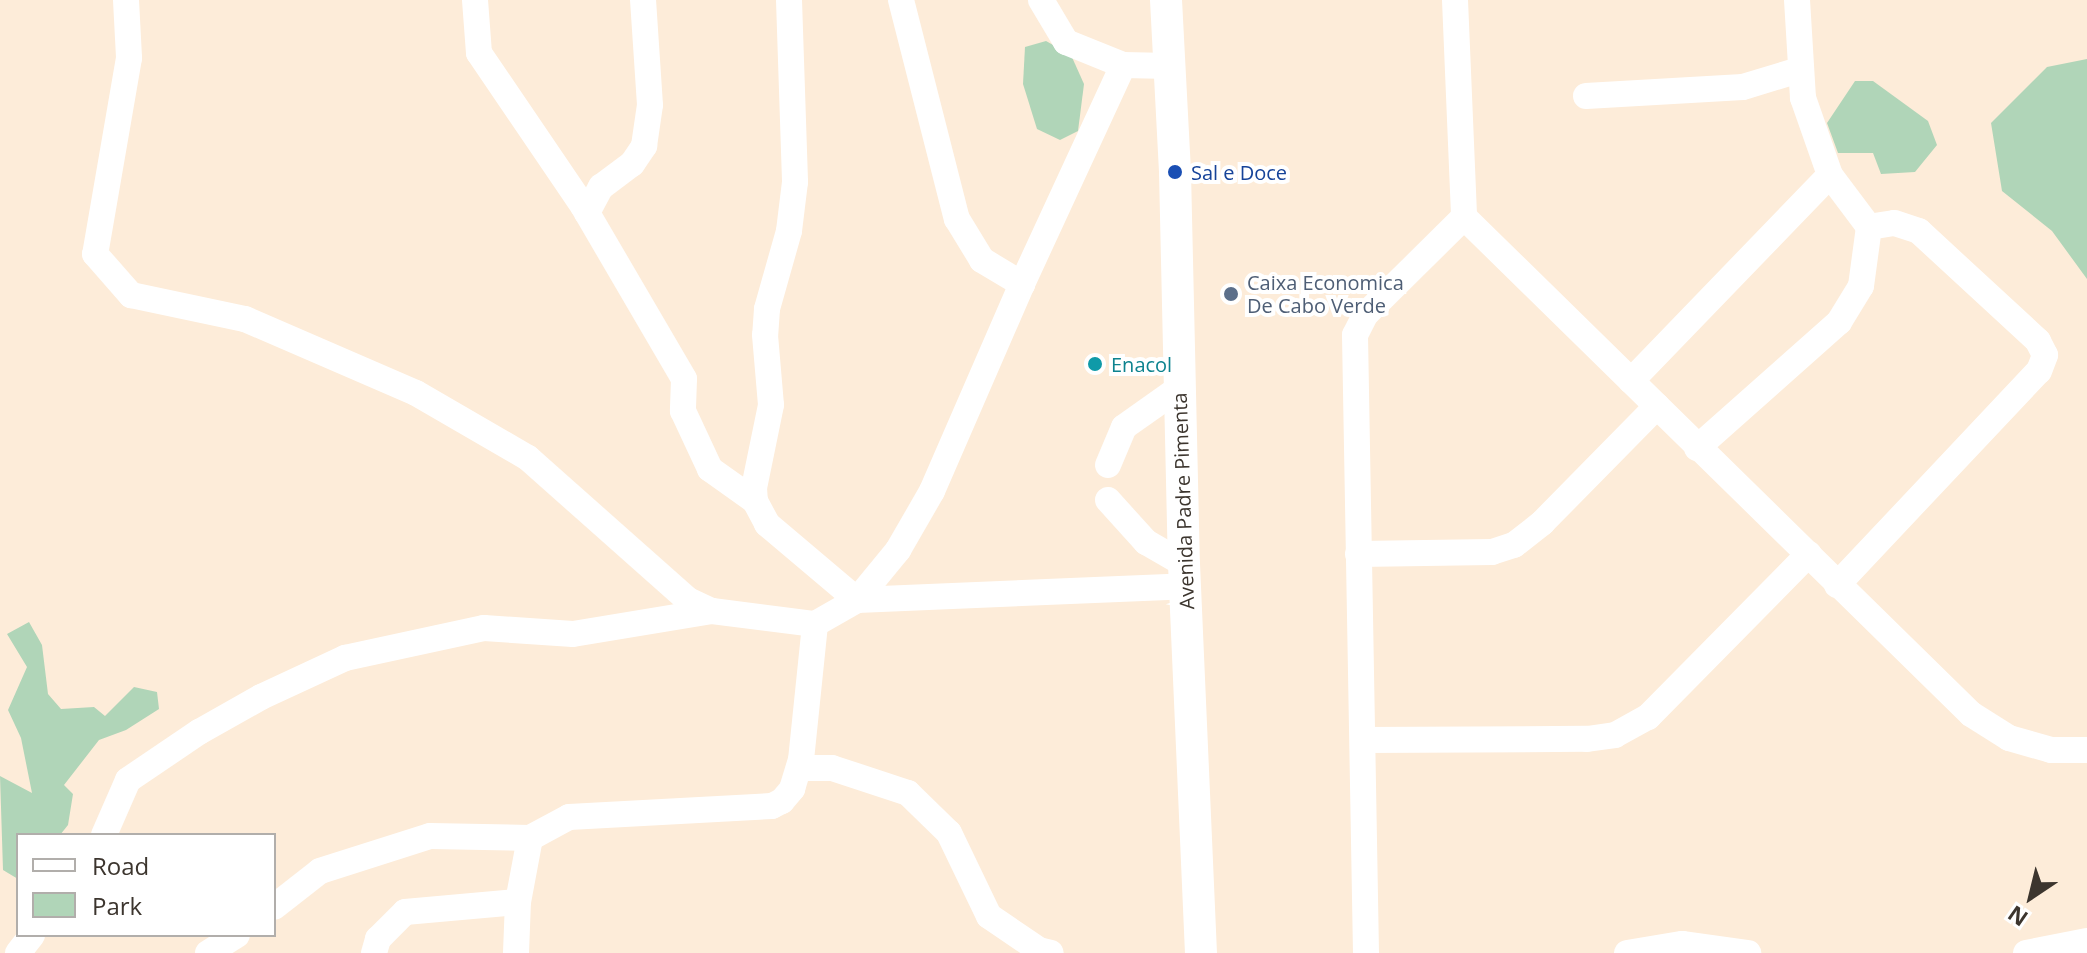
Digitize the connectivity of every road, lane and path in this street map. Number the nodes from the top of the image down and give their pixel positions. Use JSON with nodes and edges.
{"nodes":[{"id":1,"x":126,"y":0,"type":"edge"},
{"id":2,"x":475,"y":0,"type":"edge"},
{"id":3,"x":643,"y":0,"type":"edge"},
{"id":4,"x":789,"y":0,"type":"edge"},
{"id":5,"x":901,"y":0,"type":"edge"},
{"id":6,"x":1041,"y":0,"type":"edge"},
{"id":7,"x":1166,"y":0,"type":"edge"},
{"id":8,"x":1455,"y":0,"type":"edge"},
{"id":9,"x":1797,"y":0,"type":"edge"},
{"id":10,"x":1123,"y":65,"type":"junction"},
{"id":11,"x":1170,"y":66,"type":"junction"},
{"id":12,"x":1799,"y":70,"type":"junction"},
{"id":13,"x":1586,"y":96,"type":"dead end"},
{"id":14,"x":1830,"y":175,"type":"junction"},
{"id":15,"x":568,"y":184,"type":"junction"},
{"id":16,"x":601,"y":187,"type":"junction"},
{"id":17,"x":587,"y":213,"type":"junction"},
{"id":18,"x":1464,"y":217,"type":"junction"},
{"id":19,"x":1869,"y":227,"type":"junction"},
{"id":20,"x":1022,"y":284,"type":"junction"},
{"id":21,"x":1631,"y":381,"type":"junction"},
{"id":22,"x":1179,"y":388,"type":"junction"},
{"id":23,"x":1657,"y":406,"type":"junction"},
{"id":24,"x":1697,"y":448,"type":"junction"},
{"id":25,"x":1108,"y":465,"type":"dead end"},
{"id":26,"x":1108,"y":500,"type":"dead end"},
{"id":27,"x":755,"y":501,"type":"junction"},
{"id":28,"x":1358,"y":554,"type":"junction"},
{"id":29,"x":1809,"y":554,"type":"junction"},
{"id":30,"x":1185,"y":575,"type":"junction"},
{"id":31,"x":1837,"y":585,"type":"junction"},
{"id":32,"x":857,"y":600,"type":"junction"},
{"id":33,"x":712,"y":611,"type":"junction"},
{"id":34,"x":815,"y":624,"type":"junction"},
{"id":35,"x":1364,"y":740,"type":"junction"},
{"id":36,"x":2087,"y":750,"type":"edge"},
{"id":37,"x":799,"y":768,"type":"junction"},
{"id":38,"x":105,"y":833,"type":"edge"},
{"id":39,"x":530,"y":838,"type":"junction"},
{"id":40,"x":518,"y":902,"type":"junction"},
{"id":41,"x":276,"y":905,"type":"edge"},
{"id":42,"x":30,"y":937,"type":"edge"},
{"id":43,"x":2087,"y":941,"type":"edge"},
{"id":44,"x":233,"y":942,"type":"edge"},
{"id":45,"x":18,"y":953,"type":"edge"},
{"id":46,"x":208,"y":953,"type":"edge"},
{"id":47,"x":374,"y":953,"type":"edge"},
{"id":48,"x":516,"y":953,"type":"edge"},
{"id":49,"x":1051,"y":953,"type":"edge"},
{"id":50,"x":1201,"y":953,"type":"edge"},
{"id":51,"x":1366,"y":953,"type":"edge"},
{"id":52,"x":1627,"y":953,"type":"edge"},
{"id":53,"x":1748,"y":953,"type":"edge"},
{"id":54,"x":2026,"y":953,"type":"edge"}],
"edges":[{"from":1,"to":33,"type":"street"},
{"from":2,"to":15,"type":"street"},
{"from":3,"to":16,"type":"street"},
{"from":4,"to":27,"type":"street"},
{"from":5,"to":20,"type":"street"},
{"from":6,"to":10,"type":"street"},
{"from":7,"to":11,"type":"main road","name":"Avenida Padre Pimenta"},
{"from":8,"to":18,"type":"street"},
{"from":9,"to":12,"type":"street"},
{"from":10,"to":11,"type":"street"},
{"from":10,"to":20,"type":"street"},
{"from":11,"to":22,"type":"main road","name":"Avenida Padre Pimenta"},
{"from":12,"to":13,"type":"street"},
{"from":12,"to":14,"type":"street"},
{"from":14,"to":19,"type":"street"},
{"from":14,"to":21,"type":"street"},
{"from":15,"to":16,"type":"street"},
{"from":15,"to":17,"type":"street"},
{"from":16,"to":17,"type":"street"},
{"from":17,"to":27,"type":"street"},
{"from":18,"to":21,"type":"street"},
{"from":18,"to":28,"type":"street"},
{"from":19,"to":24,"type":"street"},
{"from":19,"to":31,"type":"street"},
{"from":20,"to":32,"type":"street"},
{"from":21,"to":23,"type":"street"},
{"from":22,"to":25,"type":"street"},
{"from":22,"to":30,"type":"main road","name":"Avenida Padre Pimenta"},
{"from":23,"to":24,"type":"street"},
{"from":23,"to":28,"type":"street"},
{"from":24,"to":29,"type":"street"},
{"from":26,"to":30,"type":"street"},
{"from":27,"to":32,"type":"street"},
{"from":28,"to":35,"type":"street"},
{"from":29,"to":31,"type":"street"},
{"from":29,"to":35,"type":"street"},
{"from":30,"to":32,"type":"street"},
{"from":30,"to":50,"type":"main road","name":"Avenida Padre Pimenta"},
{"from":31,"to":36,"type":"street"},
{"from":32,"to":34,"type":"street"},
{"from":33,"to":34,"type":"street"},
{"from":33,"to":38,"type":"street"},
{"from":34,"to":37,"type":"street"},
{"from":35,"to":51,"type":"street"},
{"from":37,"to":39,"type":"street"},
{"from":37,"to":49,"type":"street"},
{"from":39,"to":40,"type":"street"},
{"from":39,"to":41,"type":"street"},
{"from":40,"to":47,"type":"street"},
{"from":40,"to":48,"type":"street"},
{"from":42,"to":45,"type":"street"},
{"from":43,"to":54,"type":"street"},
{"from":44,"to":46,"type":"street"},
{"from":52,"to":53,"type":"street"}]}
